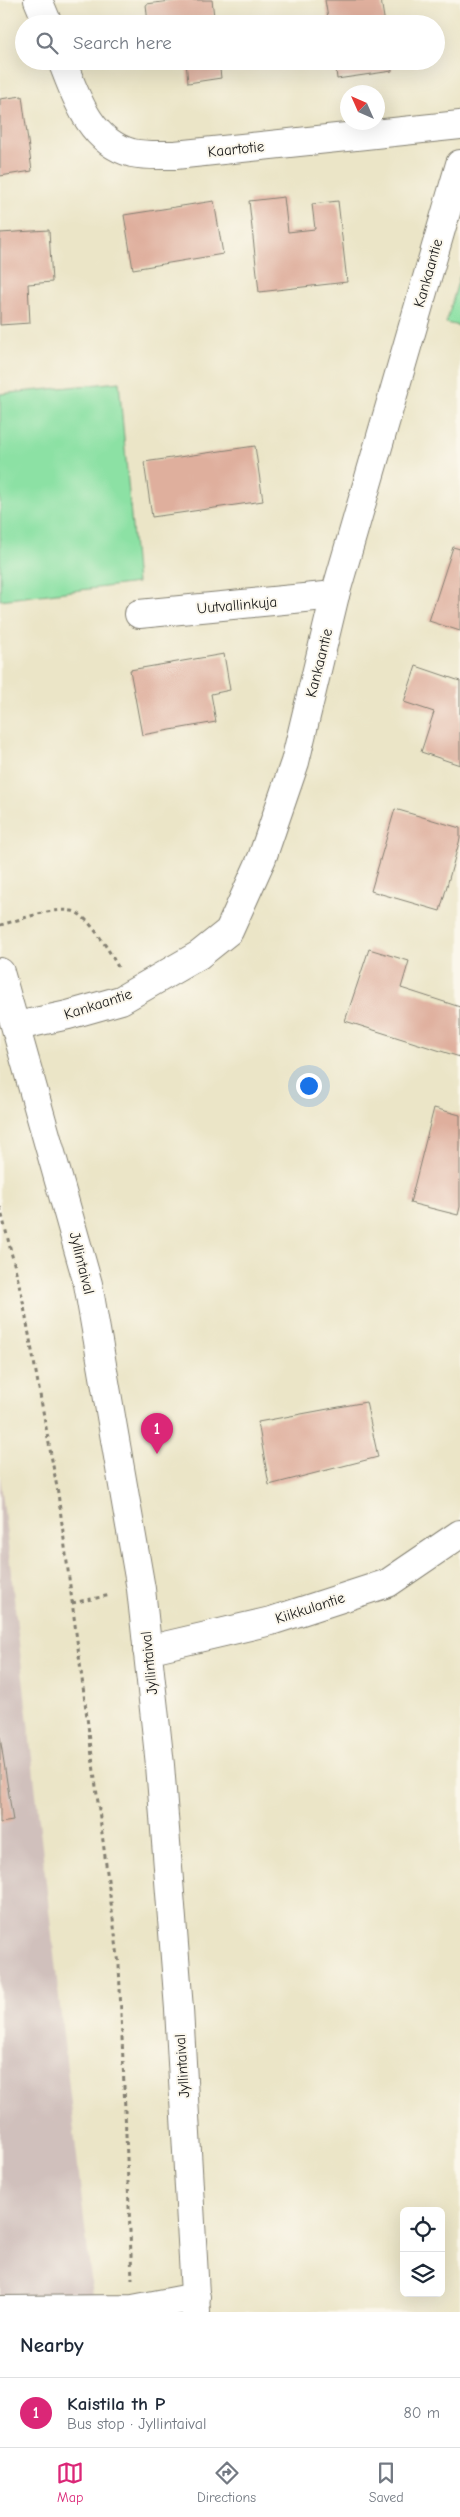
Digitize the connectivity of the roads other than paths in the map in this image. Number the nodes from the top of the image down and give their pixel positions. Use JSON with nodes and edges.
{"nodes":[{"id":1,"x":38,"y":0,"type":"edge"},
{"id":2,"x":44,"y":15,"type":"edge"},
{"id":3,"x":66,"y":70,"type":"edge"},
{"id":4,"x":460,"y":125,"type":"edge"},
{"id":5,"x":460,"y":164,"type":"edge"},
{"id":6,"x":335,"y":595,"type":"junction"},
{"id":7,"x":139,"y":614,"type":"dead end"},
{"id":8,"x":0,"y":972,"type":"edge"},
{"id":9,"x":9,"y":1028,"type":"edge"},
{"id":10,"x":460,"y":1534,"type":"edge"},
{"id":11,"x":147,"y":1650,"type":"junction"},
{"id":12,"x":196,"y":2304,"type":"edge"},
{"id":13,"x":0,"y":2310,"type":"edge"}],
"edges":[{"from":1,"to":2,"type":"street"},
{"from":3,"to":4,"type":"street","name":"Kaartotie"},
{"from":5,"to":6,"type":"street","name":"Kankaantie"},
{"from":6,"to":7,"type":"street","name":"Uutvallinkuja"},
{"from":6,"to":9,"type":"street","name":"Kankaantie"},
{"from":8,"to":9,"type":"street","name":"Jyllintaival"},
{"from":9,"to":11,"type":"street","name":"Jyllintaival"},
{"from":10,"to":11,"type":"street","name":"Kiikkulantie"},
{"from":11,"to":12,"type":"street","name":"Jyllintaival"},
{"from":12,"to":13,"type":"street"}]}
